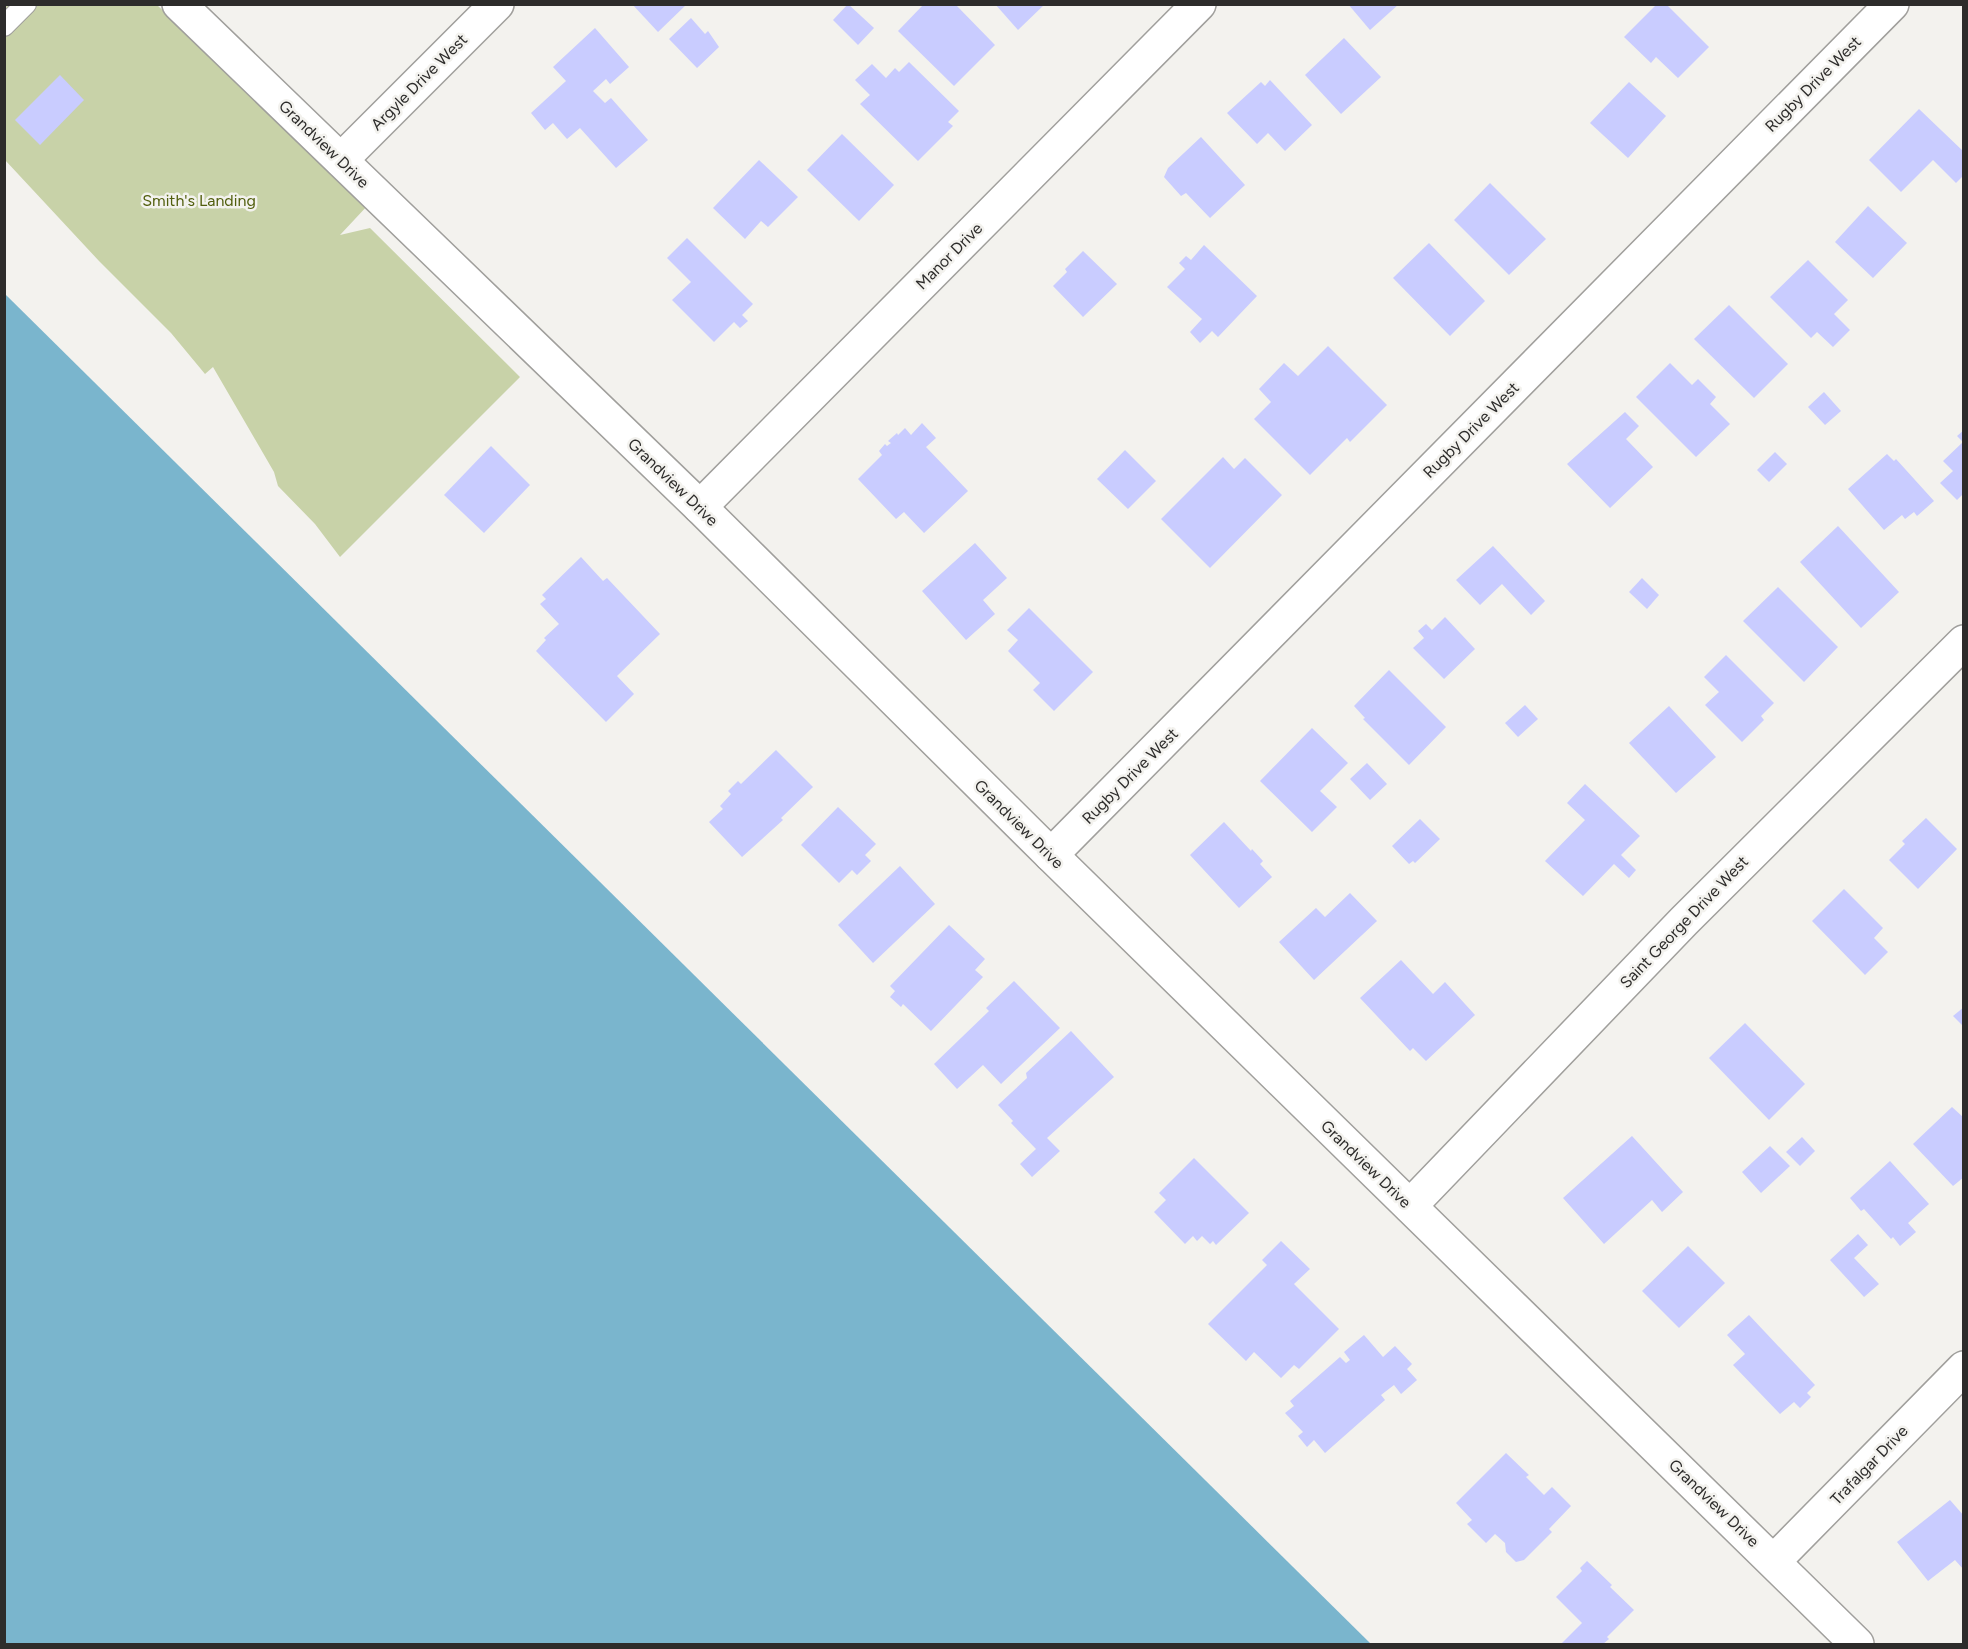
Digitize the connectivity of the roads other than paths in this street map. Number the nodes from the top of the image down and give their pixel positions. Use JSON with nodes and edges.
{"nodes":[{"id":1,"x":26,"y":4,"type":"edge"},
{"id":2,"x":179,"y":4,"type":"edge"},
{"id":3,"x":497,"y":4,"type":"edge"},
{"id":4,"x":1199,"y":4,"type":"edge"},
{"id":5,"x":1892,"y":4,"type":"edge"},
{"id":6,"x":4,"y":26,"type":"edge"},
{"id":7,"x":341,"y":160,"type":"junction"},
{"id":8,"x":700,"y":507,"type":"junction"},
{"id":9,"x":1964,"y":642,"type":"edge"},
{"id":10,"x":1051,"y":855,"type":"junction"},
{"id":11,"x":1410,"y":1206,"type":"junction"},
{"id":12,"x":1964,"y":1368,"type":"edge"},
{"id":13,"x":1774,"y":1562,"type":"junction"},
{"id":14,"x":1857,"y":1644,"type":"edge"}],
"edges":[{"from":1,"to":6,"type":"lane"},
{"from":2,"to":7,"type":"street","name":"Grandview Drive"},
{"from":3,"to":7,"type":"street","name":"Argyle Drive West"},
{"from":4,"to":8,"type":"street","name":"Manor Drive"},
{"from":5,"to":10,"type":"street","name":"Rugby Drive West"},
{"from":7,"to":8,"type":"street","name":"Grandview Drive"},
{"from":8,"to":10,"type":"street","name":"Grandview Drive"},
{"from":9,"to":11,"type":"street","name":"Saint George Drive West"},
{"from":10,"to":11,"type":"street","name":"Grandview Drive"},
{"from":11,"to":13,"type":"street","name":"Grandview Drive"},
{"from":12,"to":13,"type":"street","name":"Trafalgar Drive"},
{"from":13,"to":14,"type":"street","name":"Grandview Drive"}]}
